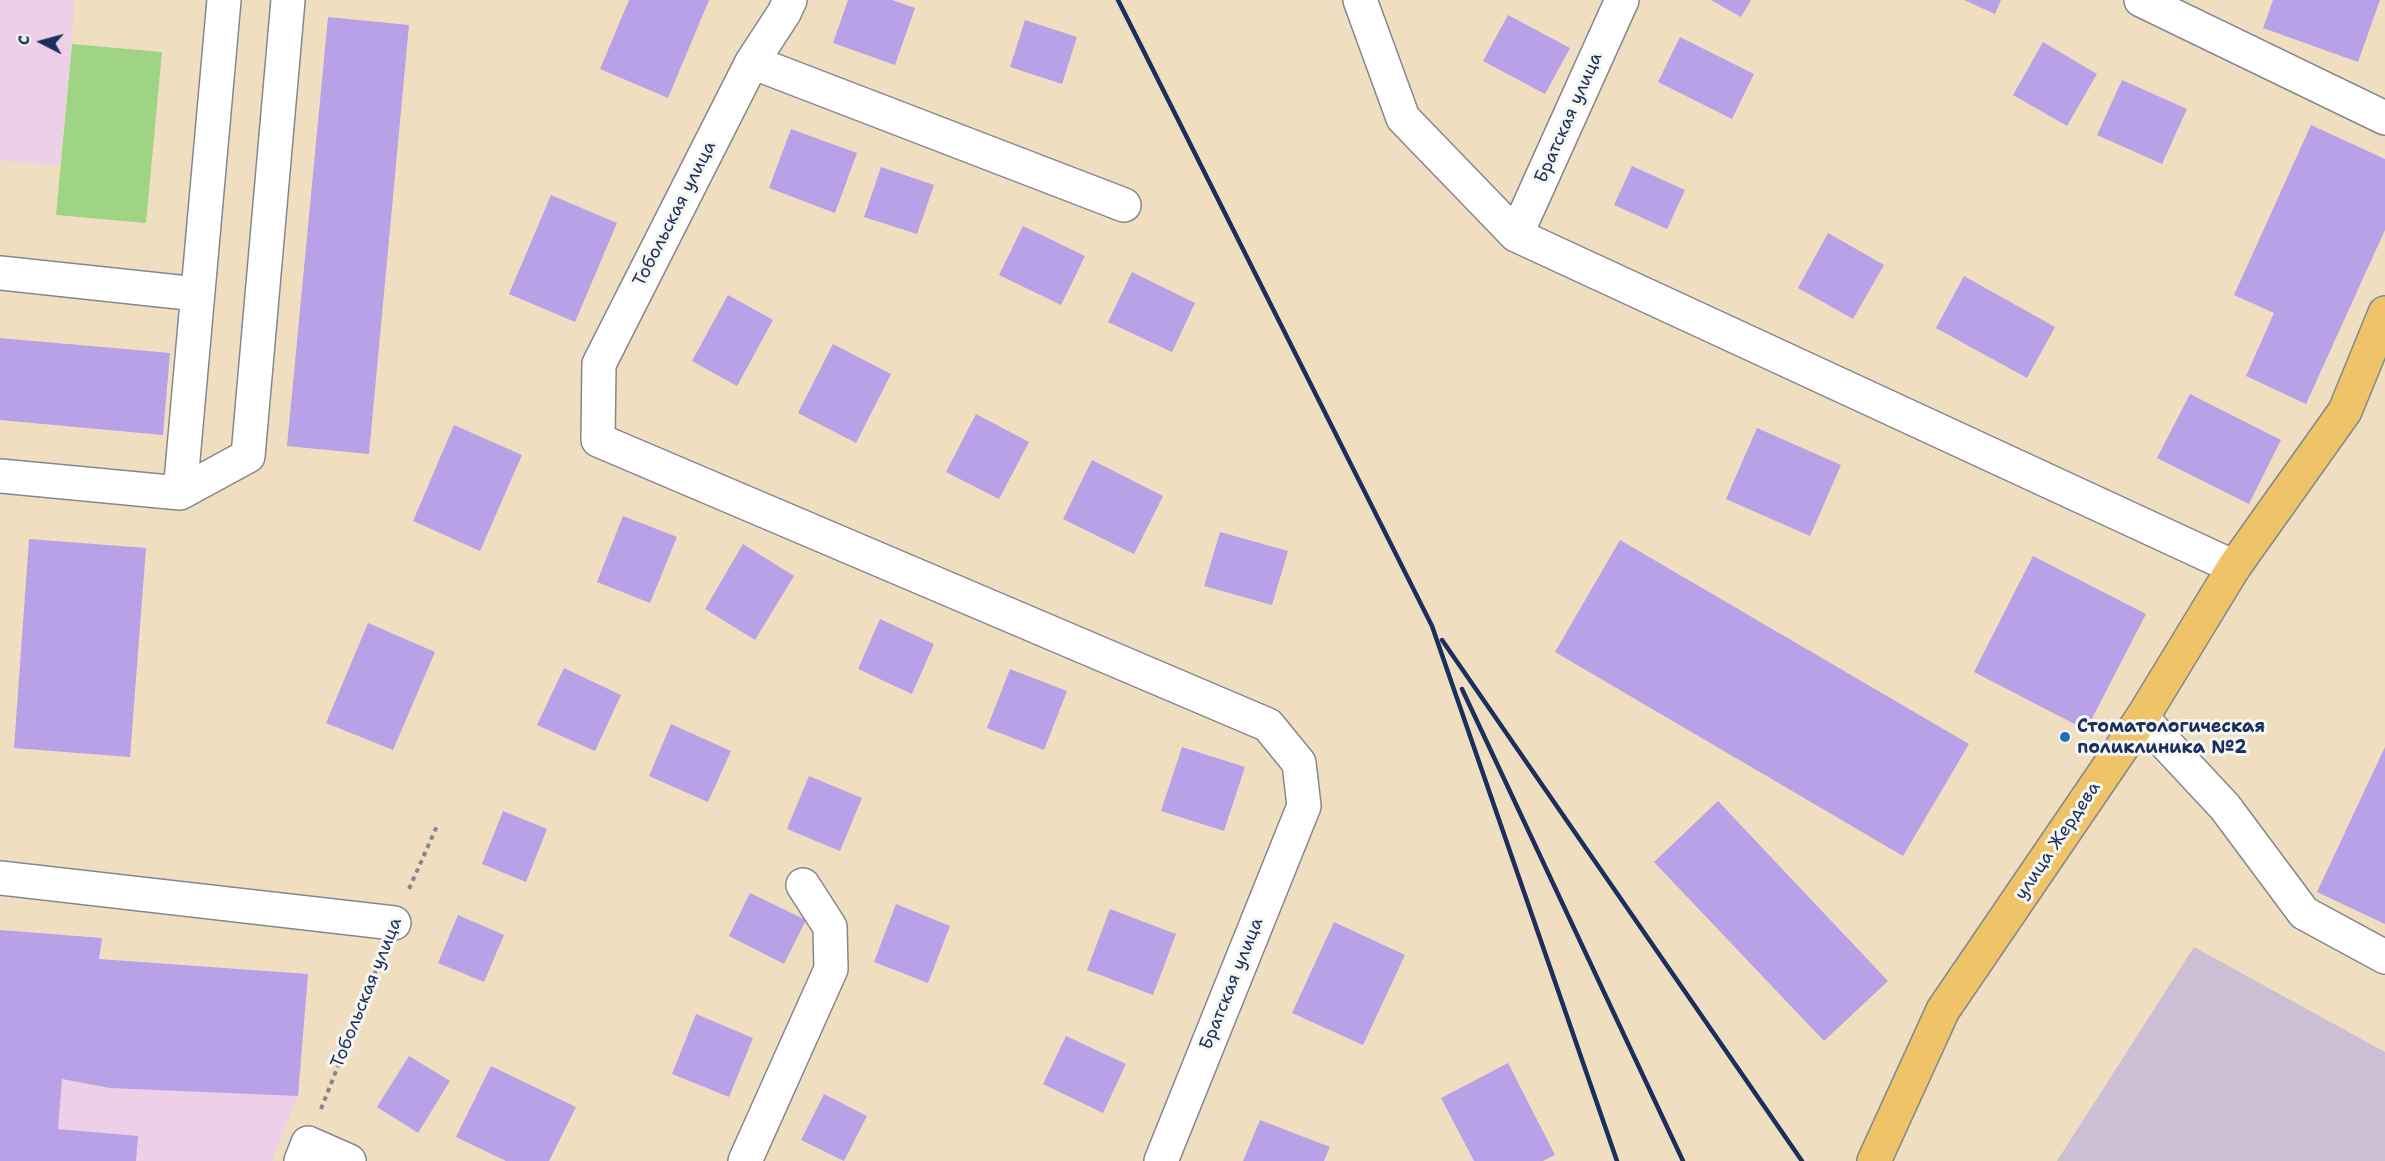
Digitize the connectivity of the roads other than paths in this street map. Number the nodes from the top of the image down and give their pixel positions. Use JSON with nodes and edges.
{"nodes":[{"id":1,"x":224,"y":0,"type":"edge"},
{"id":2,"x":288,"y":0,"type":"edge"},
{"id":3,"x":790,"y":0,"type":"edge"},
{"id":4,"x":1360,"y":0,"type":"edge"},
{"id":5,"x":1622,"y":0,"type":"edge"},
{"id":6,"x":2141,"y":0,"type":"edge"},
{"id":7,"x":752,"y":62,"type":"junction"},
{"id":8,"x":2385,"y":118,"type":"edge"},
{"id":9,"x":1124,"y":205,"type":"dead end"},
{"id":10,"x":1516,"y":235,"type":"junction"},
{"id":11,"x":0,"y":273,"type":"edge"},
{"id":12,"x":197,"y":294,"type":"junction"},
{"id":13,"x":2384,"y":317,"type":"edge"},
{"id":14,"x":0,"y":476,"type":"edge"},
{"id":15,"x":180,"y":493,"type":"junction"},
{"id":16,"x":2234,"y":567,"type":"junction"},
{"id":17,"x":2142,"y":718,"type":"junction"},
{"id":18,"x":1304,"y":806,"type":"joint"},
{"id":19,"x":0,"y":878,"type":"edge"},
{"id":20,"x":803,"y":885,"type":"dead end"},
{"id":21,"x":394,"y":923,"type":"road end"},
{"id":22,"x":2385,"y":957,"type":"edge"},
{"id":23,"x":304,"y":1152,"type":"edge"},
{"id":24,"x":349,"y":1161,"type":"edge"},
{"id":25,"x":745,"y":1161,"type":"edge"},
{"id":26,"x":1161,"y":1161,"type":"edge"},
{"id":27,"x":1874,"y":1161,"type":"edge"}],
"edges":[{"from":1,"to":12,"type":"street"},
{"from":2,"to":15,"type":"street"},
{"from":3,"to":7,"type":"street","name":"Тобольская улица"},
{"from":4,"to":10,"type":"street"},
{"from":5,"to":10,"type":"street","name":"Братская улица"},
{"from":6,"to":8,"type":"street"},
{"from":7,"to":9,"type":"street"},
{"from":7,"to":18,"type":"street","name":"Тобольская улица"},
{"from":10,"to":16,"type":"street"},
{"from":11,"to":12,"type":"street"},
{"from":12,"to":15,"type":"street"},
{"from":13,"to":16,"type":"main road","name":"улица Жердева"},
{"from":14,"to":15,"type":"street"},
{"from":16,"to":17,"type":"main road","name":"улица Жердева"},
{"from":17,"to":22,"type":"street"},
{"from":17,"to":27,"type":"main road","name":"улица Жердева"},
{"from":18,"to":26,"type":"street","name":"Братская улица"},
{"from":19,"to":21,"type":"street"},
{"from":20,"to":25,"type":"street"},
{"from":23,"to":24,"type":"street"}]}
